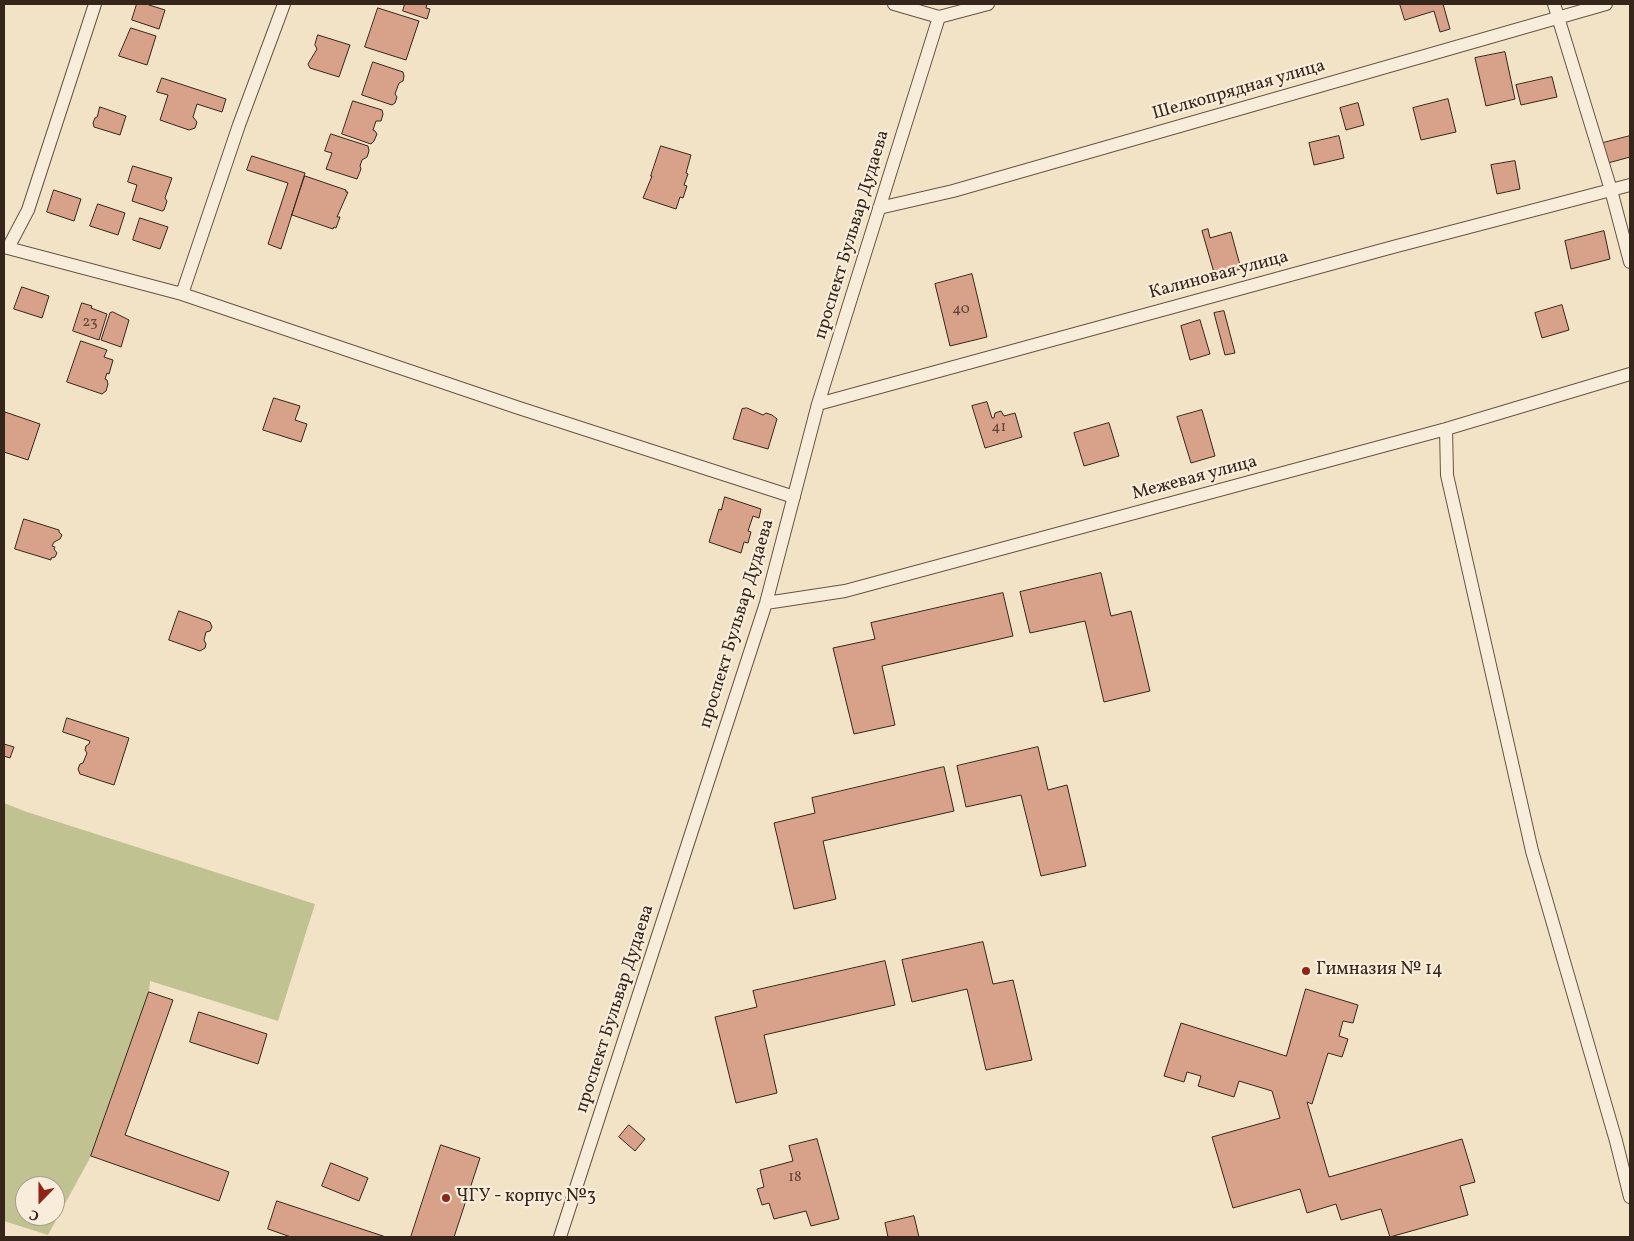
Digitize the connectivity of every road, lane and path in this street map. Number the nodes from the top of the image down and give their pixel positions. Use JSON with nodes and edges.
{"nodes":[{"id":1,"x":95,"y":4,"type":"edge"},
{"id":2,"x":284,"y":4,"type":"edge"},
{"id":3,"x":894,"y":4,"type":"edge"},
{"id":4,"x":988,"y":4,"type":"edge"},
{"id":5,"x":1554,"y":4,"type":"edge"},
{"id":6,"x":1606,"y":4,"type":"edge"},
{"id":7,"x":940,"y":17,"type":"junction"},
{"id":8,"x":1558,"y":17,"type":"junction"},
{"id":9,"x":1630,"y":184,"type":"edge"},
{"id":10,"x":1611,"y":190,"type":"junction"},
{"id":11,"x":880,"y":208,"type":"junction"},
{"id":12,"x":6,"y":247,"type":"edge"},
{"id":13,"x":1630,"y":262,"type":"edge"},
{"id":14,"x":182,"y":294,"type":"junction"},
{"id":15,"x":1630,"y":374,"type":"edge"},
{"id":16,"x":818,"y":404,"type":"junction"},
{"id":17,"x":1446,"y":429,"type":"junction"},
{"id":18,"x":794,"y":497,"type":"junction"},
{"id":19,"x":766,"y":603,"type":"junction"},
{"id":20,"x":1630,"y":1197,"type":"edge"},
{"id":21,"x":560,"y":1237,"type":"edge"}],
"edges":[{"from":1,"to":12,"type":"street"},
{"from":2,"to":14,"type":"street"},
{"from":3,"to":7,"type":"street"},
{"from":4,"to":7,"type":"street"},
{"from":5,"to":8,"type":"street"},
{"from":6,"to":8,"type":"street","name":"Шелкопрядная улица"},
{"from":7,"to":11,"type":"street","name":"проспект Бульвар Дудаева"},
{"from":8,"to":10,"type":"street"},
{"from":8,"to":11,"type":"street","name":"Шелкопрядная улица"},
{"from":9,"to":10,"type":"street","name":"Калиновая улица"},
{"from":10,"to":13,"type":"street"},
{"from":10,"to":16,"type":"street","name":"Калиновая улица"},
{"from":11,"to":16,"type":"street","name":"проспект Бульвар Дудаева"},
{"from":12,"to":14,"type":"street"},
{"from":14,"to":18,"type":"street"},
{"from":15,"to":17,"type":"street","name":"Межевая улица"},
{"from":16,"to":18,"type":"street","name":"проспект Бульвар Дудаева"},
{"from":17,"to":19,"type":"street","name":"Межевая улица"},
{"from":17,"to":20,"type":"street"},
{"from":18,"to":19,"type":"street","name":"проспект Бульвар Дудаева"},
{"from":19,"to":21,"type":"street","name":"проспект Бульвар Дудаева"}]}
